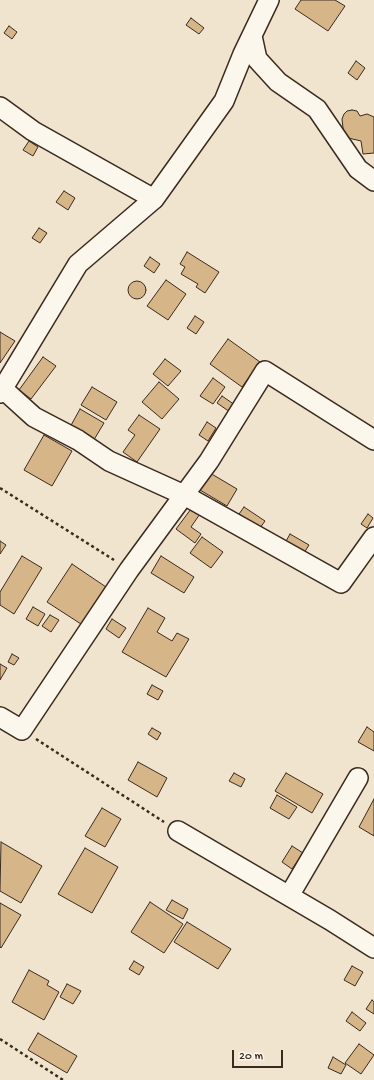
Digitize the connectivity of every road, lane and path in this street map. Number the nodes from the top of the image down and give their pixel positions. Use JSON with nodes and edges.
{"nodes":[{"id":1,"x":262,"y":3,"type":"edge"},
{"id":2,"x":252,"y":36,"type":"junction"},
{"id":3,"x":0,"y":107,"type":"edge"},
{"id":4,"x":374,"y":182,"type":"edge"},
{"id":5,"x":154,"y":199,"type":"junction"},
{"id":6,"x":1,"y":391,"type":"edge"},
{"id":7,"x":374,"y":440,"type":"edge"},
{"id":8,"x":0,"y":488,"type":"edge"},
{"id":9,"x":184,"y":495,"type":"junction"},
{"id":10,"x":374,"y":537,"type":"edge"},
{"id":11,"x":129,"y":570,"type":"junction"},
{"id":12,"x":0,"y":717,"type":"edge"},
{"id":13,"x":22,"y":730,"type":"junction"},
{"id":14,"x":358,"y":778,"type":"dead end"},
{"id":15,"x":178,"y":832,"type":"joint"},
{"id":16,"x":289,"y":896,"type":"junction"},
{"id":17,"x":374,"y":948,"type":"edge"},
{"id":18,"x":0,"y":1039,"type":"edge"},
{"id":19,"x":63,"y":1080,"type":"edge"}],
"edges":[{"from":1,"to":2,"type":"street"},
{"from":2,"to":4,"type":"street"},
{"from":2,"to":5,"type":"street"},
{"from":3,"to":5,"type":"street"},
{"from":5,"to":6,"type":"street"},
{"from":6,"to":9,"type":"street"},
{"from":7,"to":9,"type":"street"},
{"from":8,"to":11,"type":"path"},
{"from":9,"to":10,"type":"street"},
{"from":9,"to":11,"type":"street"},
{"from":11,"to":13,"type":"street"},
{"from":12,"to":13,"type":"street"},
{"from":13,"to":15,"type":"path"},
{"from":14,"to":16,"type":"street"},
{"from":15,"to":16,"type":"street"},
{"from":16,"to":17,"type":"street"},
{"from":18,"to":19,"type":"path"}]}
